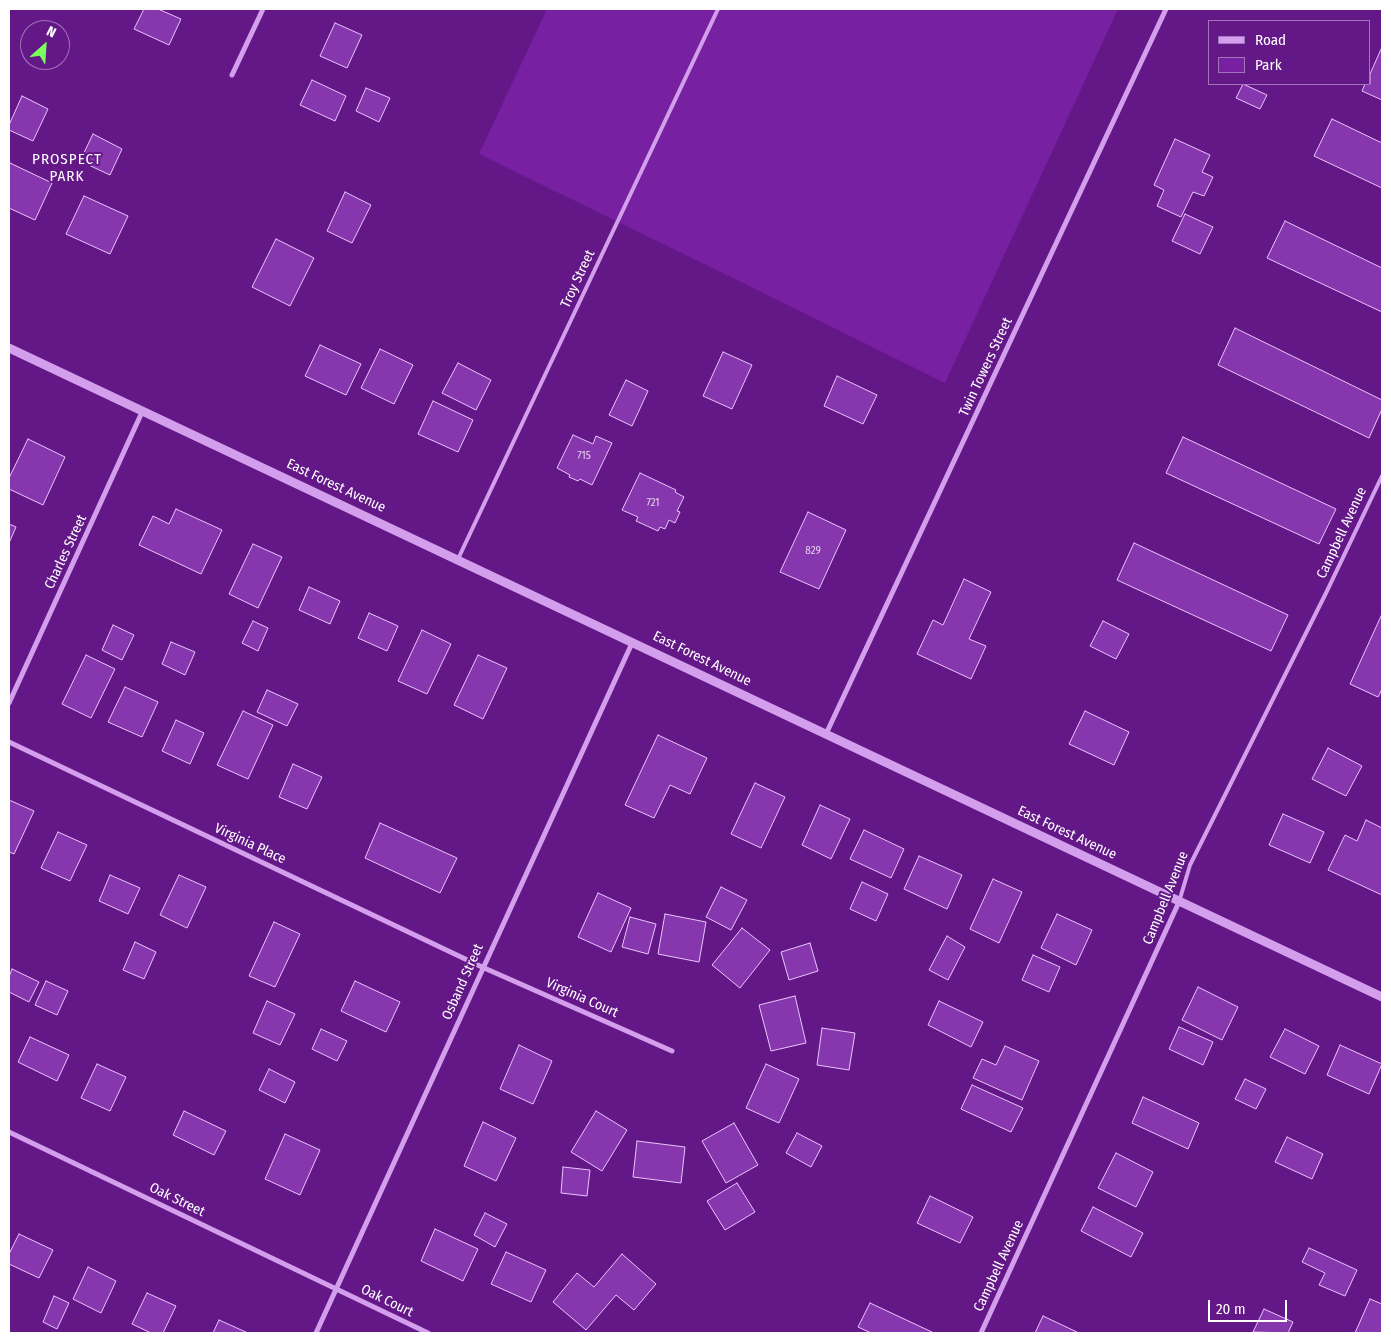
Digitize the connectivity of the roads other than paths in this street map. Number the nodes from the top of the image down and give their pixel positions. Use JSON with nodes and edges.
{"nodes":[{"id":1,"x":263,"y":9,"type":"edge"},
{"id":2,"x":718,"y":9,"type":"edge"},
{"id":3,"x":1166,"y":9,"type":"edge"},
{"id":4,"x":232,"y":75,"type":"dead end"},
{"id":5,"x":9,"y":348,"type":"edge"},
{"id":6,"x":143,"y":410,"type":"junction"},
{"id":7,"x":1382,"y":476,"type":"edge"},
{"id":8,"x":458,"y":559,"type":"junction"},
{"id":9,"x":633,"y":642,"type":"junction"},
{"id":10,"x":9,"y":703,"type":"edge"},
{"id":11,"x":826,"y":734,"type":"junction"},
{"id":12,"x":9,"y":742,"type":"edge"},
{"id":13,"x":1179,"y":902,"type":"junction"},
{"id":14,"x":482,"y":966,"type":"junction"},
{"id":15,"x":1382,"y":997,"type":"edge"},
{"id":16,"x":672,"y":1051,"type":"dead end"},
{"id":17,"x":9,"y":1132,"type":"edge"},
{"id":18,"x":336,"y":1288,"type":"junction"},
{"id":19,"x":316,"y":1333,"type":"edge"},
{"id":20,"x":428,"y":1333,"type":"edge"},
{"id":21,"x":980,"y":1333,"type":"edge"}],
"edges":[{"from":1,"to":4,"type":"street"},
{"from":2,"to":8,"type":"lane","name":"Troy Street"},
{"from":3,"to":11,"type":"street","name":"Twin Towers Street"},
{"from":5,"to":6,"type":"street","name":"East Forest Avenue"},
{"from":6,"to":8,"type":"street","name":"East Forest Avenue"},
{"from":6,"to":10,"type":"street","name":"Charles Street"},
{"from":7,"to":13,"type":"lane","name":"Campbell Avenue"},
{"from":8,"to":9,"type":"street","name":"East Forest Avenue"},
{"from":9,"to":11,"type":"street","name":"East Forest Avenue"},
{"from":9,"to":14,"type":"street","name":"Osband Street"},
{"from":11,"to":13,"type":"street","name":"East Forest Avenue"},
{"from":12,"to":14,"type":"street","name":"Virginia Place"},
{"from":13,"to":15,"type":"street","name":"East Forest Avenue"},
{"from":13,"to":21,"type":"street","name":"Campbell Avenue"},
{"from":14,"to":16,"type":"street","name":"Virginia Court"},
{"from":14,"to":18,"type":"street","name":"Osband Street"},
{"from":17,"to":18,"type":"street","name":"Oak Street"},
{"from":18,"to":19,"type":"street","name":"Osband Street"},
{"from":18,"to":20,"type":"street","name":"Oak Court"}]}
